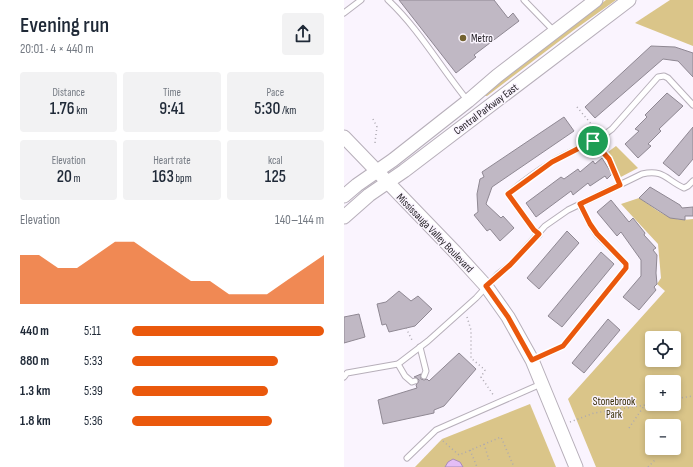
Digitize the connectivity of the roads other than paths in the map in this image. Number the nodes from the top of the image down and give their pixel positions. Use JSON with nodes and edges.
{"nodes":[{"id":1,"x":361,"y":0,"type":"edge"},
{"id":2,"x":388,"y":0,"type":"edge"},
{"id":3,"x":524,"y":0,"type":"edge"},
{"id":4,"x":596,"y":0,"type":"edge"},
{"id":5,"x":629,"y":0,"type":"edge"},
{"id":6,"x":344,"y":13,"type":"edge"},
{"id":7,"x":554,"y":32,"type":"junction"},
{"id":8,"x":468,"y":101,"type":"junction"},
{"id":9,"x":693,"y":105,"type":"edge"},
{"id":10,"x":344,"y":137,"type":"edge"},
{"id":11,"x":376,"y":172,"type":"junction"},
{"id":12,"x":693,"y":181,"type":"edge"},
{"id":13,"x":387,"y":183,"type":"junction"},
{"id":14,"x":344,"y":196,"type":"edge"},
{"id":15,"x":580,"y":204,"type":"junction"},
{"id":16,"x":344,"y":217,"type":"edge"},
{"id":17,"x":539,"y":234,"type":"junction"},
{"id":18,"x":486,"y":286,"type":"junction"},
{"id":19,"x":418,"y":348,"type":"junction"},
{"id":20,"x":532,"y":360,"type":"junction"},
{"id":21,"x":398,"y":364,"type":"junction"},
{"id":22,"x":424,"y":376,"type":"dead end"},
{"id":23,"x":344,"y":377,"type":"edge"},
{"id":24,"x":415,"y":381,"type":"dead end"},
{"id":25,"x":542,"y":384,"type":"junction"},
{"id":26,"x":407,"y":458,"type":"dead end"},
{"id":27,"x":576,"y":467,"type":"edge"}],
"edges":[{"from":1,"to":6,"type":"lane"},
{"from":2,"to":8,"type":"lane"},
{"from":3,"to":7,"type":"lane"},
{"from":4,"to":7,"type":"street","name":"Central Parkway East"},
{"from":5,"to":13,"type":"street","name":"Central Parkway East"},
{"from":7,"to":8,"type":"street","name":"Central Parkway East"},
{"from":8,"to":11,"type":"street","name":"Central Parkway East"},
{"from":9,"to":17,"type":"lane"},
{"from":10,"to":11,"type":"street","name":"Mississauga Valley Boulevard"},
{"from":11,"to":13,"type":"street","name":"Mississauga Valley Boulevard"},
{"from":11,"to":14,"type":"street","name":"Central Parkway East"},
{"from":12,"to":15,"type":"lane"},
{"from":13,"to":16,"type":"street","name":"Central Parkway East"},
{"from":13,"to":18,"type":"street","name":"Mississauga Valley Boulevard"},
{"from":15,"to":17,"type":"lane"},
{"from":15,"to":20,"type":"lane"},
{"from":17,"to":18,"type":"lane"},
{"from":18,"to":19,"type":"lane"},
{"from":18,"to":20,"type":"street","name":"Mississauga Valley Boulevard"},
{"from":19,"to":21,"type":"lane"},
{"from":19,"to":22,"type":"lane"},
{"from":20,"to":25,"type":"street","name":"Mississauga Valley Boulevard"},
{"from":21,"to":23,"type":"lane"},
{"from":21,"to":24,"type":"lane"},
{"from":25,"to":26,"type":"lane"},
{"from":25,"to":27,"type":"street","name":"Mississauga Valley Boulevard"}]}
